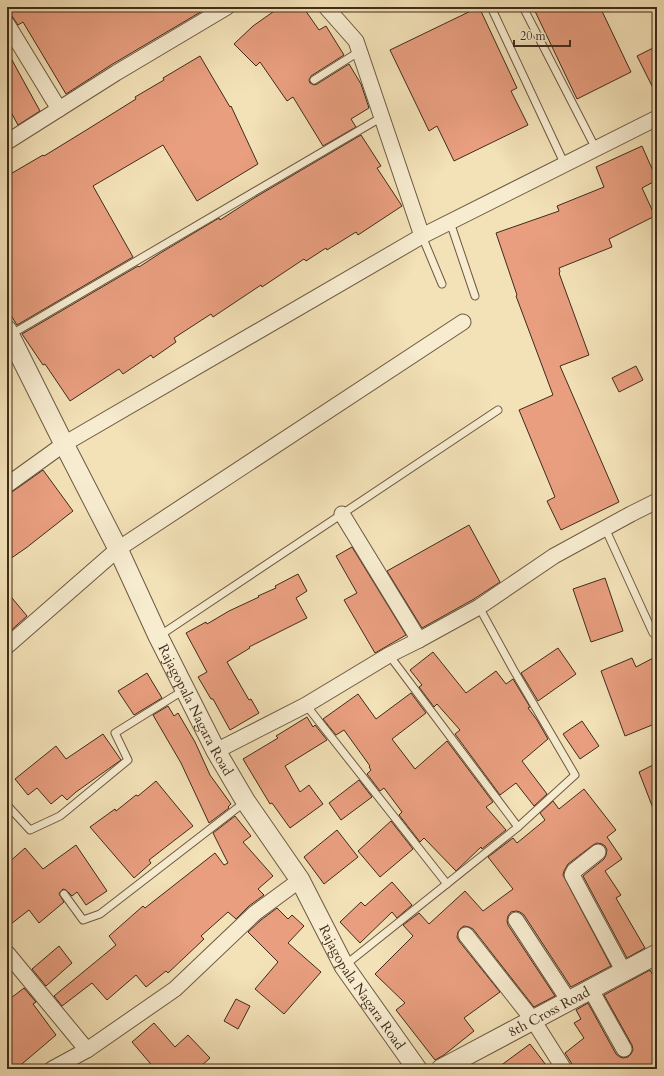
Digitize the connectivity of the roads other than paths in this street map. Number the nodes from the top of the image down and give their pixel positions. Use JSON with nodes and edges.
{"nodes":[{"id":1,"x":227,"y":7,"type":"edge"},
{"id":2,"x":326,"y":7,"type":"edge"},
{"id":3,"x":491,"y":7,"type":"edge"},
{"id":4,"x":523,"y":7,"type":"edge"},
{"id":5,"x":7,"y":24,"type":"edge"},
{"id":6,"x":360,"y":51,"type":"junction"},
{"id":7,"x":314,"y":80,"type":"dead end"},
{"id":8,"x":59,"y":109,"type":"junction"},
{"id":9,"x":383,"y":117,"type":"junction"},
{"id":10,"x":657,"y":118,"type":"edge"},
{"id":11,"x":7,"y":142,"type":"edge"},
{"id":12,"x":596,"y":149,"type":"junction"},
{"id":13,"x":565,"y":165,"type":"junction"},
{"id":14,"x":450,"y":222,"type":"junction"},
{"id":15,"x":422,"y":236,"type":"junction"},
{"id":16,"x":442,"y":284,"type":"dead end"},
{"id":17,"x":475,"y":296,"type":"dead end"},
{"id":18,"x":463,"y":322,"type":"dead end"},
{"id":19,"x":8,"y":333,"type":"edge"},
{"id":20,"x":498,"y":410,"type":"dead end"},
{"id":21,"x":64,"y":444,"type":"junction"},
{"id":22,"x":7,"y":486,"type":"edge"},
{"id":23,"x":657,"y":501,"type":"edge"},
{"id":24,"x":342,"y":514,"type":"junction"},
{"id":25,"x":605,"y":528,"type":"junction"},
{"id":26,"x":118,"y":549,"type":"junction"},
{"id":27,"x":479,"y":607,"type":"junction"},
{"id":28,"x":653,"y":633,"type":"dead end"},
{"id":29,"x":158,"y":636,"type":"junction"},
{"id":30,"x":419,"y":640,"type":"junction"},
{"id":31,"x":7,"y":646,"type":"edge"},
{"id":32,"x":389,"y":655,"type":"junction"},
{"id":33,"x":185,"y":689,"type":"junction"},
{"id":34,"x":306,"y":705,"type":"junction"},
{"id":35,"x":216,"y":751,"type":"junction"},
{"id":36,"x":246,"y":802,"type":"junction"},
{"id":37,"x":7,"y":805,"type":"edge"},
{"id":38,"x":518,"y":827,"type":"junction"},
{"id":39,"x":598,"y":852,"type":"dead end"},
{"id":40,"x":300,"y":880,"type":"junction"},
{"id":41,"x":447,"y":884,"type":"junction"},
{"id":42,"x":64,"y":894,"type":"dead end"},
{"id":43,"x":516,"y":920,"type":"dead end"},
{"id":44,"x":466,"y":935,"type":"dead end"},
{"id":45,"x":7,"y":953,"type":"edge"},
{"id":46,"x":657,"y":954,"type":"edge"},
{"id":47,"x":344,"y":966,"type":"junction"},
{"id":48,"x":624,"y":972,"type":"junction"},
{"id":49,"x":591,"y":990,"type":"junction"},
{"id":50,"x":569,"y":1001,"type":"junction"},
{"id":51,"x":533,"y":1020,"type":"junction"},
{"id":52,"x":624,"y":1049,"type":"dead end"},
{"id":53,"x":87,"y":1050,"type":"junction"},
{"id":54,"x":52,"y":1069,"type":"edge"},
{"id":55,"x":417,"y":1069,"type":"edge"},
{"id":56,"x":441,"y":1069,"type":"edge"},
{"id":57,"x":564,"y":1069,"type":"edge"}],
"edges":[{"from":1,"to":8,"type":"street"},
{"from":2,"to":6,"type":"street"},
{"from":3,"to":13,"type":"lane"},
{"from":4,"to":12,"type":"lane"},
{"from":5,"to":8,"type":"street"},
{"from":6,"to":7,"type":"lane"},
{"from":6,"to":9,"type":"street"},
{"from":8,"to":11,"type":"street"},
{"from":9,"to":15,"type":"street"},
{"from":9,"to":19,"type":"lane"},
{"from":10,"to":12,"type":"street"},
{"from":12,"to":13,"type":"street"},
{"from":13,"to":14,"type":"street"},
{"from":14,"to":15,"type":"street"},
{"from":14,"to":17,"type":"lane"},
{"from":15,"to":16,"type":"lane"},
{"from":15,"to":21,"type":"street"},
{"from":18,"to":26,"type":"street"},
{"from":19,"to":21,"type":"street","name":"Rajagopala Nagara Road"},
{"from":20,"to":24,"type":"lane"},
{"from":21,"to":22,"type":"street"},
{"from":21,"to":26,"type":"street","name":"Rajagopala Nagara Road"},
{"from":23,"to":25,"type":"street"},
{"from":24,"to":29,"type":"lane"},
{"from":24,"to":30,"type":"street"},
{"from":25,"to":27,"type":"street"},
{"from":25,"to":28,"type":"lane"},
{"from":26,"to":29,"type":"street","name":"Rajagopala Nagara Road"},
{"from":26,"to":31,"type":"street"},
{"from":27,"to":30,"type":"street"},
{"from":27,"to":38,"type":"lane"},
{"from":29,"to":33,"type":"street","name":"Rajagopala Nagara Road"},
{"from":30,"to":32,"type":"street"},
{"from":32,"to":34,"type":"street"},
{"from":32,"to":38,"type":"lane"},
{"from":33,"to":35,"type":"street","name":"Rajagopala Nagara Road"},
{"from":33,"to":37,"type":"lane"},
{"from":34,"to":35,"type":"street"},
{"from":34,"to":41,"type":"lane"},
{"from":35,"to":36,"type":"street","name":"Rajagopala Nagara Road"},
{"from":36,"to":40,"type":"street","name":"Rajagopala Nagara Road"},
{"from":36,"to":42,"type":"lane"},
{"from":38,"to":41,"type":"lane"},
{"from":39,"to":48,"type":"street"},
{"from":40,"to":47,"type":"street","name":"Rajagopala Nagara Road"},
{"from":40,"to":53,"type":"street"},
{"from":41,"to":47,"type":"lane"},
{"from":43,"to":50,"type":"street"},
{"from":44,"to":51,"type":"street"},
{"from":45,"to":53,"type":"street"},
{"from":46,"to":48,"type":"street","name":"8th Cross Road"},
{"from":47,"to":55,"type":"street","name":"Rajagopala Nagara Road"},
{"from":48,"to":49,"type":"street","name":"8th Cross Road"},
{"from":49,"to":50,"type":"street","name":"8th Cross Road"},
{"from":49,"to":52,"type":"street"},
{"from":50,"to":51,"type":"street","name":"8th Cross Road"},
{"from":51,"to":56,"type":"street","name":"8th Cross Road"},
{"from":51,"to":57,"type":"street"},
{"from":53,"to":54,"type":"street"}]}
